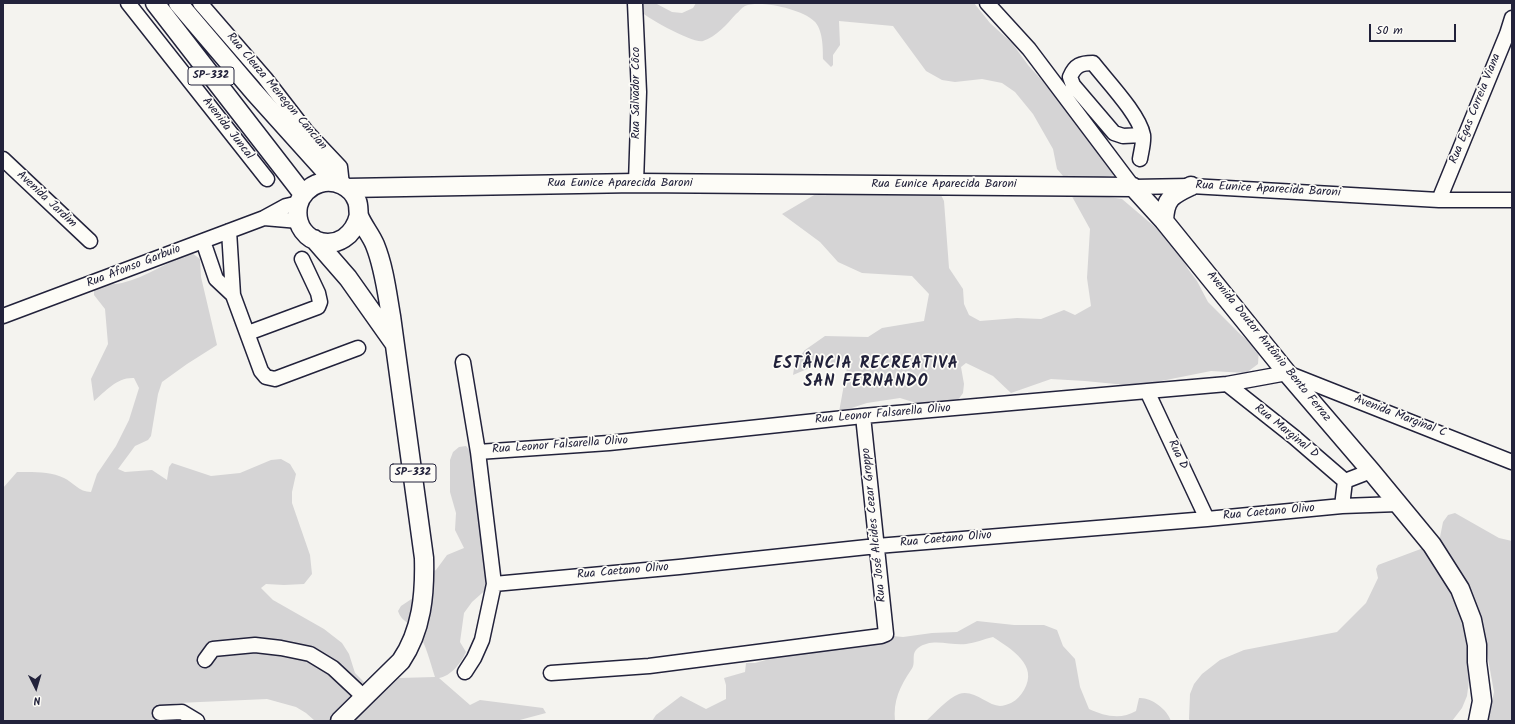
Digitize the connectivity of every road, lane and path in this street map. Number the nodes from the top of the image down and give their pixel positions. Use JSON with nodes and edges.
{"nodes":[{"id":1,"x":128,"y":3,"type":"edge"},
{"id":2,"x":155,"y":3,"type":"edge"},
{"id":3,"x":178,"y":3,"type":"edge"},
{"id":4,"x":200,"y":3,"type":"edge"},
{"id":5,"x":635,"y":3,"type":"edge"},
{"id":6,"x":987,"y":3,"type":"edge"},
{"id":7,"x":1512,"y":18,"type":"edge"},
{"id":8,"x":1143,"y":135,"type":"junction"},
{"id":9,"x":3,"y":159,"type":"edge"},
{"id":10,"x":1140,"y":159,"type":"dead end"},
{"id":11,"x":267,"y":179,"type":"dead end"},
{"id":12,"x":636,"y":183,"type":"junction"},
{"id":13,"x":1182,"y":186,"type":"junction"},
{"id":14,"x":1134,"y":187,"type":"junction"},
{"id":15,"x":348,"y":194,"type":"junction"},
{"id":16,"x":301,"y":199,"type":"junction"},
{"id":17,"x":1439,"y":200,"type":"junction"},
{"id":18,"x":1512,"y":200,"type":"edge"},
{"id":19,"x":1150,"y":204,"type":"junction"},
{"id":20,"x":264,"y":218,"type":"junction"},
{"id":21,"x":299,"y":221,"type":"junction"},
{"id":22,"x":1164,"y":221,"type":"junction"},
{"id":23,"x":229,"y":231,"type":"junction"},
{"id":24,"x":314,"y":239,"type":"junction"},
{"id":25,"x":90,"y":241,"type":"dead end"},
{"id":26,"x":202,"y":241,"type":"junction"},
{"id":27,"x":302,"y":259,"type":"dead end"},
{"id":28,"x":233,"y":295,"type":"junction"},
{"id":29,"x":3,"y":316,"type":"edge"},
{"id":30,"x":248,"y":333,"type":"junction"},
{"id":31,"x":395,"y":346,"type":"junction"},
{"id":32,"x":358,"y":348,"type":"dead end"},
{"id":33,"x":463,"y":362,"type":"dead end"},
{"id":34,"x":1287,"y":373,"type":"junction"},
{"id":35,"x":1227,"y":384,"type":"junction"},
{"id":36,"x":1147,"y":391,"type":"junction"},
{"id":37,"x":863,"y":416,"type":"junction"},
{"id":38,"x":478,"y":452,"type":"junction"},
{"id":39,"x":1512,"y":462,"type":"edge"},
{"id":40,"x":1371,"y":471,"type":"junction"},
{"id":41,"x":1344,"y":481,"type":"junction"},
{"id":42,"x":1398,"y":504,"type":"junction"},
{"id":43,"x":1342,"y":506,"type":"junction"},
{"id":44,"x":1207,"y":519,"type":"junction"},
{"id":45,"x":877,"y":546,"type":"junction"},
{"id":46,"x":494,"y":584,"type":"junction"},
{"id":47,"x":205,"y":660,"type":"dead end"},
{"id":48,"x":465,"y":672,"type":"dead end"},
{"id":49,"x":551,"y":673,"type":"dead end"},
{"id":50,"x":364,"y":697,"type":"junction"},
{"id":51,"x":160,"y":713,"type":"dead end"},
{"id":52,"x":197,"y":721,"type":"edge"},
{"id":53,"x":340,"y":721,"type":"edge"},
{"id":54,"x":1478,"y":721,"type":"edge"}],
"edges":[{"from":1,"to":11,"type":"street","name":"Avenida Juncal"},
{"from":2,"to":16,"type":"main road","number":"SP-332"},
{"from":3,"to":15,"type":"main road","number":"SP-332"},
{"from":4,"to":15,"type":"street","name":"Rua Cleuza Menegon Cancian"},
{"from":5,"to":12,"type":"street","name":"Rua Salvador Côco"},
{"from":6,"to":14,"type":"street","name":"Avenida Doutor Antônio Bento Ferraz"},
{"from":7,"to":17,"type":"street","name":"Rua Egas Correia Viana"},
{"from":8,"to":8,"type":"street"},
{"from":8,"to":10,"type":"street"},
{"from":9,"to":25,"type":"street","name":"Avenida Jardim"},
{"from":12,"to":14,"type":"main road","name":"Rua Eunice Aparecida Baroni"},
{"from":12,"to":15,"type":"main road","name":"Rua Eunice Aparecida Baroni"},
{"from":13,"to":14,"type":"street","name":"Rua Eunice Aparecida Baroni"},
{"from":13,"to":17,"type":"street","name":"Rua Eunice Aparecida Baroni"},
{"from":13,"to":19,"type":"street"},
{"from":13,"to":22,"type":"main road"},
{"from":14,"to":19,"type":"main road","name":"Avenida Doutor Antônio Bento Ferraz"},
{"from":15,"to":16,"type":"main road"},
{"from":15,"to":24,"type":"main road"},
{"from":15,"to":31,"type":"main road","number":"SP-332"},
{"from":16,"to":20,"type":"street","name":"Rua Afonso Garbuio"},
{"from":16,"to":21,"type":"main road"},
{"from":17,"to":18,"type":"street","name":"Rua Eunice Aparecida Baroni"},
{"from":19,"to":22,"type":"main road","name":"Avenida Doutor Antônio Bento Ferraz"},
{"from":20,"to":21,"type":"street","name":"Rua Afonso Garbuio"},
{"from":20,"to":23,"type":"street","name":"Rua Afonso Garbuio"},
{"from":21,"to":24,"type":"main road"},
{"from":22,"to":34,"type":"main road","name":"Avenida Doutor Antônio Bento Ferraz"},
{"from":23,"to":26,"type":"street","name":"Rua Afonso Garbuio"},
{"from":23,"to":28,"type":"street"},
{"from":24,"to":31,"type":"main road","number":"SP-332"},
{"from":26,"to":28,"type":"street"},
{"from":26,"to":29,"type":"street","name":"Rua Afonso Garbuio"},
{"from":27,"to":30,"type":"street"},
{"from":28,"to":30,"type":"street"},
{"from":30,"to":32,"type":"street"},
{"from":31,"to":50,"type":"main road","number":"SP-332"},
{"from":33,"to":38,"type":"street"},
{"from":34,"to":35,"type":"street","name":"Rua Leonor Falsarella Olivo"},
{"from":34,"to":39,"type":"street","name":"Avenida Marginal C"},
{"from":34,"to":40,"type":"main road","name":"Avenida Doutor Antônio Bento Ferraz"},
{"from":35,"to":36,"type":"street","name":"Rua Leonor Falsarella Olivo"},
{"from":35,"to":41,"type":"street","name":"Rua Marginal D"},
{"from":36,"to":37,"type":"street","name":"Rua Leonor Falsarella Olivo"},
{"from":36,"to":44,"type":"street","name":"Rua D"},
{"from":37,"to":38,"type":"street","name":"Rua Leonor Falsarella Olivo"},
{"from":37,"to":45,"type":"street","name":"Rua José Alcides Cezar Groppo"},
{"from":38,"to":46,"type":"street"},
{"from":40,"to":41,"type":"street"},
{"from":40,"to":42,"type":"main road","name":"Avenida Doutor Antônio Bento Ferraz"},
{"from":41,"to":43,"type":"street"},
{"from":42,"to":43,"type":"street","name":"Rua Caetano Olivo"},
{"from":42,"to":54,"type":"main road","name":"Avenida Doutor Antônio Bento Ferraz"},
{"from":43,"to":44,"type":"street","name":"Rua Caetano Olivo"},
{"from":44,"to":45,"type":"street","name":"Rua Caetano Olivo"},
{"from":45,"to":46,"type":"street","name":"Rua Caetano Olivo"},
{"from":45,"to":49,"type":"street","name":"Rua José Alcides Cezar Groppo"},
{"from":46,"to":48,"type":"street"},
{"from":47,"to":50,"type":"street"},
{"from":50,"to":53,"type":"main road","number":"SP-332"},
{"from":51,"to":52,"type":"street"}]}
